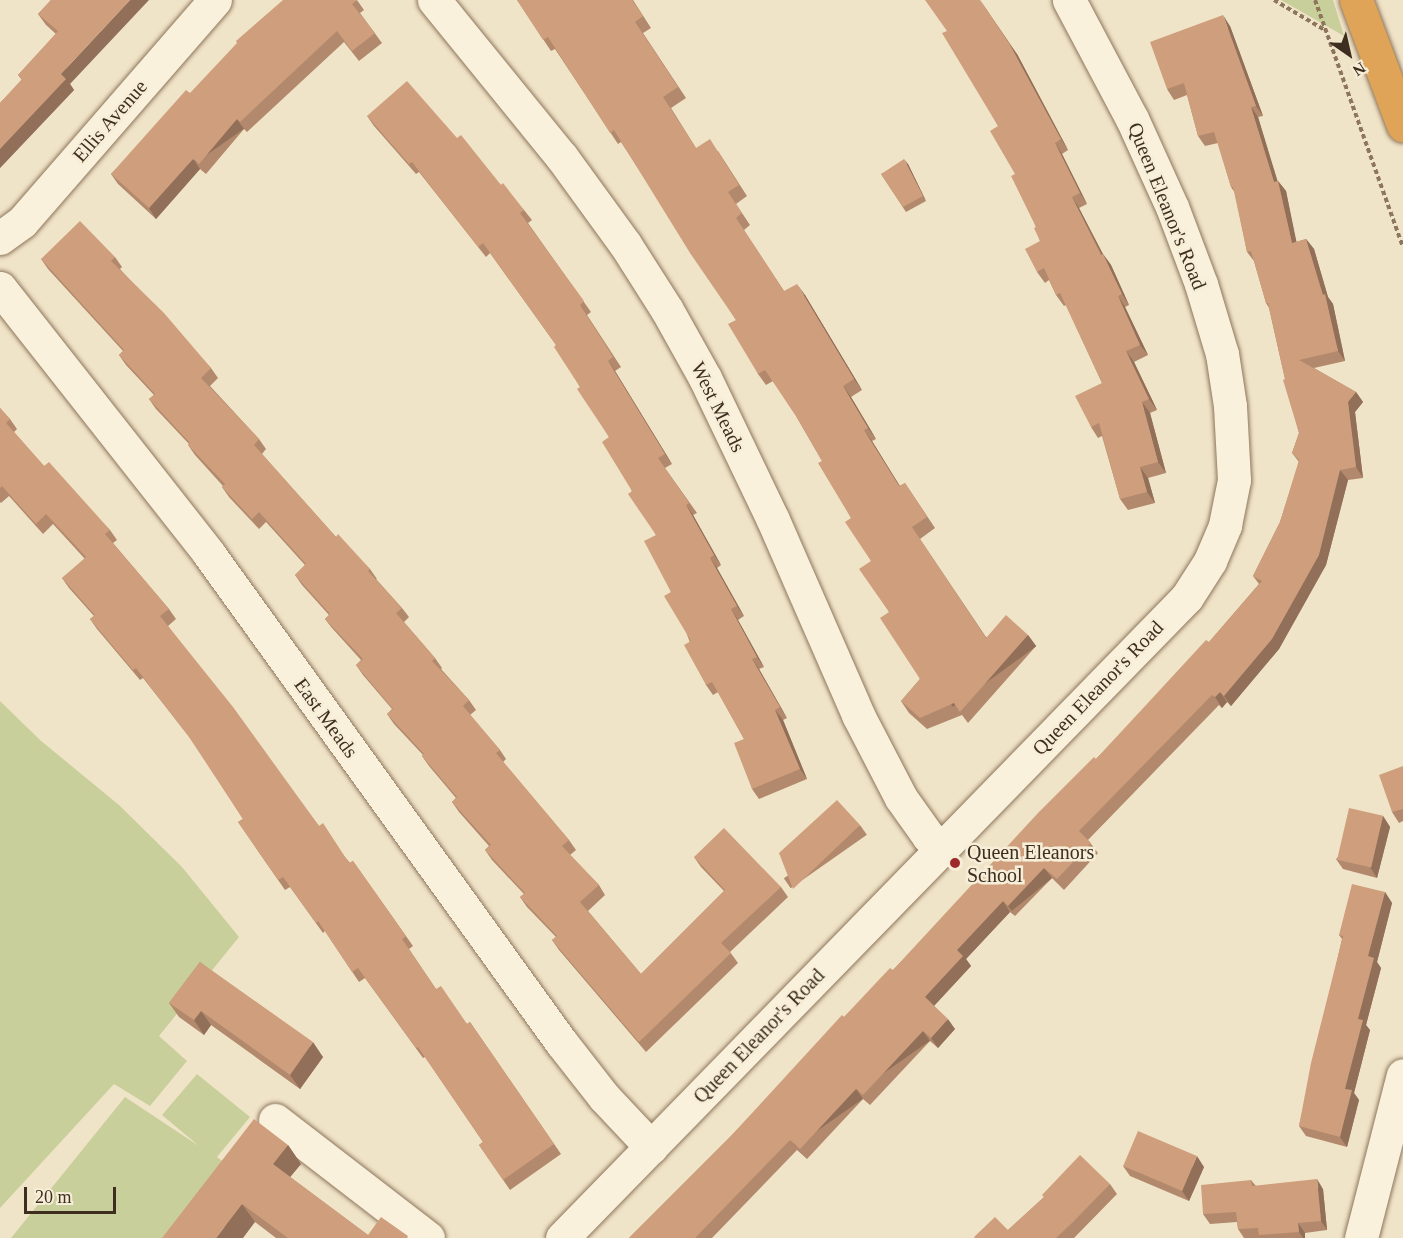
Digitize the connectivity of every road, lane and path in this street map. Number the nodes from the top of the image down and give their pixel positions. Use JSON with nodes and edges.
{"nodes":[{"id":1,"x":216,"y":0,"type":"edge"},
{"id":2,"x":434,"y":0,"type":"edge"},
{"id":3,"x":1069,"y":0,"type":"edge"},
{"id":4,"x":1274,"y":0,"type":"edge"},
{"id":5,"x":1315,"y":0,"type":"edge"},
{"id":6,"x":1356,"y":0,"type":"edge"},
{"id":7,"x":1325,"y":30,"type":"junction"},
{"id":8,"x":1403,"y":126,"type":"edge"},
{"id":9,"x":0,"y":238,"type":"edge"},
{"id":10,"x":1403,"y":247,"type":"edge"},
{"id":11,"x":0,"y":288,"type":"edge"},
{"id":12,"x":942,"y":850,"type":"junction"},
{"id":13,"x":1403,"y":1075,"type":"edge"},
{"id":14,"x":275,"y":1120,"type":"dead end"},
{"id":15,"x":651,"y":1147,"type":"junction"},
{"id":16,"x":428,"y":1238,"type":"edge"},
{"id":17,"x":562,"y":1238,"type":"edge"},
{"id":18,"x":1361,"y":1238,"type":"edge"}],
"edges":[{"from":1,"to":9,"type":"street","name":"Ellis Avenue"},
{"from":2,"to":12,"type":"street","name":"West Meads"},
{"from":3,"to":12,"type":"street","name":"Queen Eleanor's Road"},
{"from":4,"to":7,"type":"path"},
{"from":5,"to":7,"type":"path"},
{"from":6,"to":8,"type":"highway"},
{"from":7,"to":10,"type":"path"},
{"from":11,"to":15,"type":"street","name":"East Meads"},
{"from":12,"to":15,"type":"street","name":"Queen Eleanor's Road"},
{"from":13,"to":18,"type":"street"},
{"from":14,"to":16,"type":"street"},
{"from":15,"to":17,"type":"street","name":"Queen Eleanor's Road"}]}
